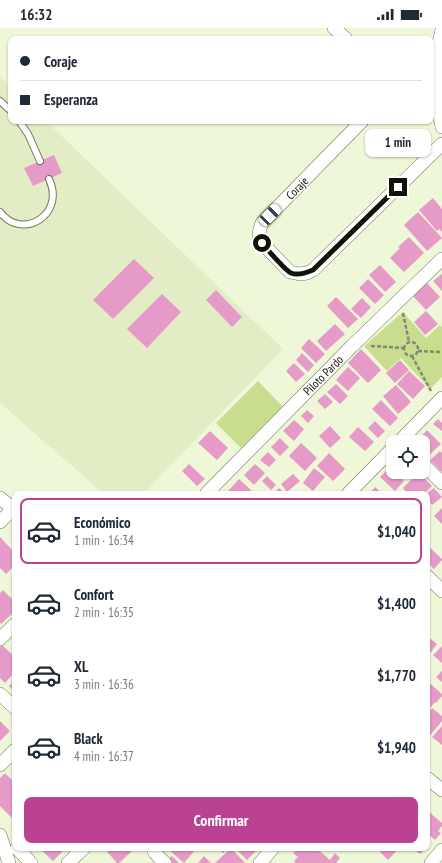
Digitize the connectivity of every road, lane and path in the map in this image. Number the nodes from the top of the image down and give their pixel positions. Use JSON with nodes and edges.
{"nodes":[{"id":1,"x":334,"y":28,"type":"edge"},
{"id":2,"x":442,"y":30,"type":"edge"},
{"id":3,"x":343,"y":36,"type":"edge"},
{"id":4,"x":434,"y":77,"type":"edge"},
{"id":5,"x":0,"y":101,"type":"edge"},
{"id":6,"x":8,"y":108,"type":"edge"},
{"id":7,"x":21,"y":124,"type":"edge"},
{"id":8,"x":359,"y":124,"type":"edge"},
{"id":9,"x":442,"y":127,"type":"edge"},
{"id":10,"x":442,"y":144,"type":"edge"},
{"id":11,"x":40,"y":161,"type":"dead end"},
{"id":12,"x":48,"y":179,"type":"dead end"},
{"id":13,"x":0,"y":212,"type":"edge"},
{"id":14,"x":442,"y":259,"type":"edge"},
{"id":15,"x":399,"y":301,"type":"junction"},
{"id":16,"x":356,"y":342,"type":"junction"},
{"id":17,"x":408,"y":342,"type":"junction"},
{"id":18,"x":404,"y":348,"type":"junction"},
{"id":19,"x":418,"y":351,"type":"junction"},
{"id":20,"x":442,"y":352,"type":"edge"},
{"id":21,"x":412,"y":356,"type":"junction"},
{"id":22,"x":440,"y":400,"type":"edge"},
{"id":23,"x":407,"y":435,"type":"edge"},
{"id":24,"x":386,"y":456,"type":"edge"},
{"id":25,"x":430,"y":471,"type":"edge"},
{"id":26,"x":442,"y":483,"type":"edge"},
{"id":27,"x":209,"y":491,"type":"edge"},
{"id":28,"x":352,"y":491,"type":"edge"},
{"id":29,"x":0,"y":498,"type":"edge"},
{"id":30,"x":12,"y":507,"type":"edge"},
{"id":31,"x":12,"y":511,"type":"edge"},
{"id":32,"x":0,"y":522,"type":"edge"},
{"id":33,"x":430,"y":579,"type":"edge"},
{"id":34,"x":442,"y":592,"type":"edge"},
{"id":35,"x":12,"y":627,"type":"edge"},
{"id":36,"x":0,"y":640,"type":"edge"},
{"id":37,"x":0,"y":694,"type":"edge"},
{"id":38,"x":12,"y":705,"type":"edge"},
{"id":39,"x":12,"y":753,"type":"edge"},
{"id":40,"x":0,"y":766,"type":"edge"},
{"id":41,"x":430,"y":780,"type":"edge"},
{"id":42,"x":442,"y":790,"type":"edge"},
{"id":43,"x":0,"y":831,"type":"edge"},
{"id":44,"x":0,"y":835,"type":"edge"},
{"id":45,"x":442,"y":850,"type":"edge"},
{"id":46,"x":81,"y":851,"type":"edge"},
{"id":47,"x":154,"y":851,"type":"edge"},
{"id":48,"x":270,"y":851,"type":"edge"},
{"id":49,"x":10,"y":855,"type":"edge"},
{"id":50,"x":31,"y":863,"type":"edge"},
{"id":51,"x":68,"y":863,"type":"edge"},
{"id":52,"x":165,"y":863,"type":"edge"},
{"id":53,"x":260,"y":863,"type":"edge"},
{"id":54,"x":431,"y":863,"type":"edge"}],
"edges":[{"from":1,"to":3,"type":"street"},
{"from":2,"to":4,"type":"street"},
{"from":4,"to":9,"type":"street"},
{"from":5,"to":6,"type":"lane"},
{"from":7,"to":11,"type":"lane"},
{"from":8,"to":10,"type":"street","name":"Coraje"},
{"from":12,"to":13,"type":"lane"},
{"from":14,"to":15,"type":"street","name":"Piloto Pardo"},
{"from":15,"to":16,"type":"street","name":"Piloto Pardo"},
{"from":15,"to":17,"type":"path"},
{"from":16,"to":18,"type":"path"},
{"from":16,"to":27,"type":"street","name":"Piloto Pardo"},
{"from":17,"to":18,"type":"path"},
{"from":17,"to":19,"type":"path"},
{"from":18,"to":21,"type":"path"},
{"from":19,"to":20,"type":"path"},
{"from":19,"to":21,"type":"path"},
{"from":21,"to":22,"type":"path"},
{"from":22,"to":23,"type":"street"},
{"from":24,"to":28,"type":"street"},
{"from":25,"to":26,"type":"street"},
{"from":29,"to":30,"type":"street"},
{"from":31,"to":32,"type":"street"},
{"from":33,"to":34,"type":"street"},
{"from":35,"to":36,"type":"street"},
{"from":37,"to":38,"type":"street"},
{"from":39,"to":40,"type":"street"},
{"from":41,"to":42,"type":"street"},
{"from":43,"to":49,"type":"street"},
{"from":44,"to":49,"type":"street"},
{"from":45,"to":54,"type":"street"},
{"from":46,"to":51,"type":"street"},
{"from":47,"to":52,"type":"street"},
{"from":48,"to":53,"type":"street"},
{"from":49,"to":50,"type":"street"}]}
